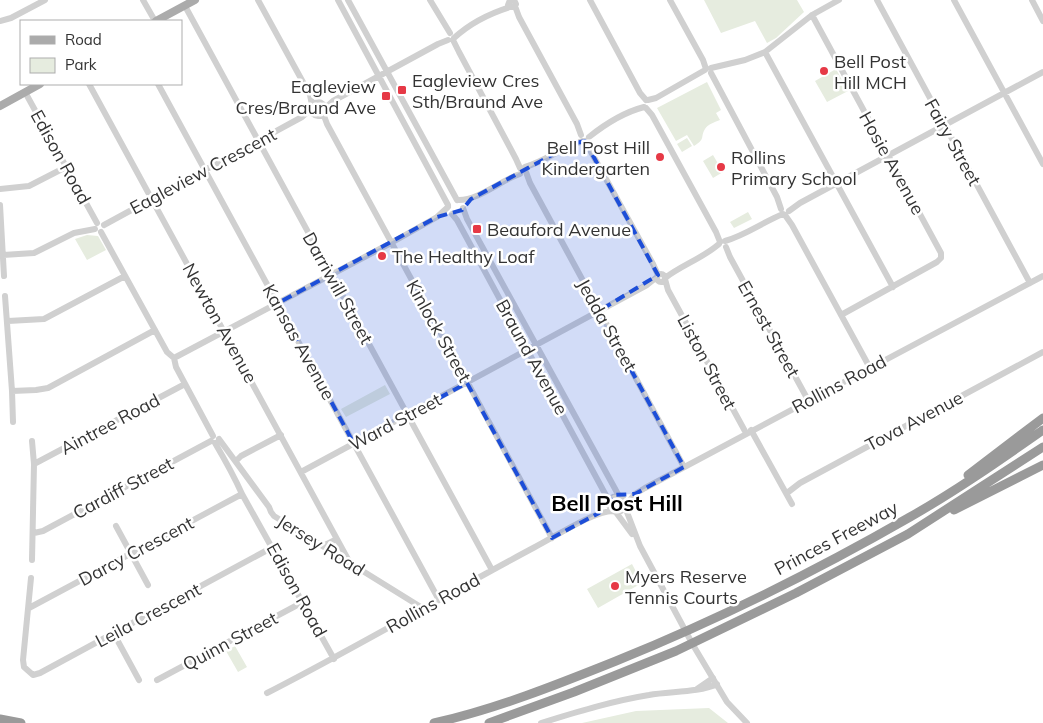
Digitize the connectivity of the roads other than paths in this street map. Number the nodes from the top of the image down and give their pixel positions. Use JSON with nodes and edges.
{"nodes":[{"id":1,"x":45,"y":0,"type":"edge"},
{"id":2,"x":143,"y":0,"type":"edge"},
{"id":3,"x":195,"y":0,"type":"edge"},
{"id":4,"x":258,"y":0,"type":"edge"},
{"id":5,"x":338,"y":0,"type":"edge"},
{"id":6,"x":348,"y":0,"type":"edge"},
{"id":7,"x":430,"y":0,"type":"edge"},
{"id":8,"x":590,"y":0,"type":"edge"},
{"id":9,"x":670,"y":0,"type":"edge"},
{"id":10,"x":839,"y":0,"type":"edge"},
{"id":11,"x":877,"y":0,"type":"edge"},
{"id":12,"x":954,"y":0,"type":"edge"},
{"id":13,"x":1032,"y":0,"type":"edge"},
{"id":14,"x":513,"y":2,"type":"edge"},
{"id":15,"x":185,"y":6,"type":"junction"},
{"id":16,"x":812,"y":15,"type":"junction"},
{"id":17,"x":154,"y":20,"type":"edge"},
{"id":18,"x":157,"y":20,"type":"edge"},
{"id":19,"x":0,"y":21,"type":"edge"},
{"id":20,"x":1043,"y":21,"type":"edge"},
{"id":21,"x":450,"y":37,"type":"junction"},
{"id":22,"x":765,"y":52,"type":"junction"},
{"id":23,"x":709,"y":71,"type":"junction"},
{"id":24,"x":387,"y":72,"type":"junction"},
{"id":25,"x":1043,"y":72,"type":"edge"},
{"id":26,"x":379,"y":76,"type":"junction"},
{"id":27,"x":38,"y":85,"type":"edge"},
{"id":28,"x":90,"y":85,"type":"edge"},
{"id":29,"x":159,"y":85,"type":"edge"},
{"id":30,"x":25,"y":92,"type":"junction"},
{"id":31,"x":1004,"y":92,"type":"junction"},
{"id":32,"x":646,"y":104,"type":"junction"},
{"id":33,"x":0,"y":106,"type":"edge"},
{"id":34,"x":318,"y":109,"type":"junction"},
{"id":35,"x":944,"y":125,"type":"junction"},
{"id":36,"x":585,"y":137,"type":"junction"},
{"id":37,"x":258,"y":141,"type":"junction"},
{"id":38,"x":888,"y":156,"type":"junction"},
{"id":39,"x":1043,"y":164,"type":"edge"},
{"id":40,"x":66,"y":167,"type":"junction"},
{"id":41,"x":205,"y":170,"type":"junction"},
{"id":42,"x":523,"y":170,"type":"junction"},
{"id":43,"x":836,"y":183,"type":"junction"},
{"id":44,"x":0,"y":189,"type":"edge"},
{"id":45,"x":152,"y":198,"type":"junction"},
{"id":46,"x":471,"y":198,"type":"junction"},
{"id":47,"x":458,"y":200,"type":"junction"},
{"id":48,"x":0,"y":205,"type":"edge"},
{"id":49,"x":463,"y":208,"type":"junction"},
{"id":50,"x":450,"y":210,"type":"junction"},
{"id":51,"x":785,"y":211,"type":"junction"},
{"id":52,"x":99,"y":227,"type":"junction"},
{"id":53,"x":391,"y":242,"type":"junction"},
{"id":54,"x":723,"y":245,"type":"junction"},
{"id":55,"x":3,"y":254,"type":"junction"},
{"id":56,"x":331,"y":275,"type":"junction"},
{"id":57,"x":4,"y":276,"type":"dead end"},
{"id":58,"x":125,"y":276,"type":"junction"},
{"id":59,"x":1043,"y":276,"type":"edge"},
{"id":60,"x":661,"y":278,"type":"junction"},
{"id":61,"x":1030,"y":283,"type":"junction"},
{"id":62,"x":893,"y":287,"type":"junction"},
{"id":63,"x":5,"y":296,"type":"dead end"},
{"id":64,"x":278,"y":303,"type":"junction"},
{"id":65,"x":599,"y":311,"type":"junction"},
{"id":66,"x":841,"y":315,"type":"junction"},
{"id":67,"x":8,"y":321,"type":"junction"},
{"id":68,"x":155,"y":330,"type":"junction"},
{"id":69,"x":225,"y":332,"type":"junction"},
{"id":70,"x":536,"y":346,"type":"junction"},
{"id":71,"x":528,"y":350,"type":"junction"},
{"id":72,"x":1043,"y":352,"type":"edge"},
{"id":73,"x":175,"y":358,"type":"junction"},
{"id":74,"x":870,"y":368,"type":"junction"},
{"id":75,"x":467,"y":383,"type":"junction"},
{"id":76,"x":185,"y":384,"type":"junction"},
{"id":77,"x":12,"y":391,"type":"junction"},
{"id":78,"x":808,"y":400,"type":"junction"},
{"id":79,"x":407,"y":415,"type":"junction"},
{"id":80,"x":1043,"y":418,"type":"edge"},
{"id":81,"x":13,"y":422,"type":"dead end"},
{"id":82,"x":1043,"y":430,"type":"edge"},
{"id":83,"x":748,"y":432,"type":"junction"},
{"id":84,"x":281,"y":435,"type":"junction"},
{"id":85,"x":214,"y":440,"type":"junction"},
{"id":86,"x":32,"y":441,"type":"dead end"},
{"id":87,"x":354,"y":444,"type":"junction"},
{"id":88,"x":1043,"y":447,"type":"edge"},
{"id":89,"x":236,"y":461,"type":"junction"},
{"id":90,"x":34,"y":464,"type":"junction"},
{"id":91,"x":1043,"y":465,"type":"edge"},
{"id":92,"x":684,"y":467,"type":"junction"},
{"id":93,"x":301,"y":472,"type":"junction"},
{"id":94,"x":787,"y":493,"type":"junction"},
{"id":95,"x":242,"y":494,"type":"junction"},
{"id":96,"x":635,"y":494,"type":"junction"},
{"id":97,"x":620,"y":496,"type":"junction"},
{"id":98,"x":937,"y":501,"type":"junction"},
{"id":99,"x":609,"y":502,"type":"junction"},
{"id":100,"x":792,"y":504,"type":"dead end"},
{"id":101,"x":625,"y":506,"type":"junction"},
{"id":102,"x":614,"y":511,"type":"junction"},
{"id":103,"x":599,"y":513,"type":"junction"},
{"id":104,"x":256,"y":515,"type":"junction"},
{"id":105,"x":270,"y":516,"type":"junction"},
{"id":106,"x":116,"y":526,"type":"dead end"},
{"id":107,"x":263,"y":529,"type":"junction"},
{"id":108,"x":34,"y":533,"type":"junction"},
{"id":109,"x":908,"y":534,"type":"junction"},
{"id":110,"x":337,"y":538,"type":"junction"},
{"id":111,"x":552,"y":538,"type":"junction"},
{"id":112,"x":323,"y":546,"type":"junction"},
{"id":113,"x":640,"y":546,"type":"junction"},
{"id":114,"x":273,"y":547,"type":"junction"},
{"id":115,"x":131,"y":554,"type":"junction"},
{"id":116,"x":32,"y":560,"type":"dead end"},
{"id":117,"x":350,"y":563,"type":"junction"},
{"id":118,"x":492,"y":570,"type":"junction"},
{"id":119,"x":31,"y":578,"type":"dead end"},
{"id":120,"x":148,"y":585,"type":"dead end"},
{"id":121,"x":440,"y":600,"type":"junction"},
{"id":122,"x":303,"y":602,"type":"junction"},
{"id":123,"x":29,"y":608,"type":"junction"},
{"id":124,"x":424,"y":609,"type":"junction"},
{"id":125,"x":114,"y":634,"type":"junction"},
{"id":126,"x":334,"y":659,"type":"junction"},
{"id":127,"x":139,"y":680,"type":"dead end"},
{"id":128,"x":157,"y":680,"type":"dead end"},
{"id":129,"x":715,"y":681,"type":"junction"},
{"id":130,"x":267,"y":694,"type":"dead end"},
{"id":131,"x":2,"y":719,"type":"edge"},
{"id":132,"x":21,"y":723,"type":"edge"},
{"id":133,"x":434,"y":723,"type":"edge"},
{"id":134,"x":489,"y":723,"type":"edge"},
{"id":135,"x":541,"y":723,"type":"edge"},
{"id":136,"x":746,"y":723,"type":"edge"}],
"edges":[{"from":1,"to":19,"type":"street"},
{"from":2,"to":17,"type":"street"},
{"from":3,"to":15,"type":"main road"},
{"from":4,"to":34,"type":"street","name":"Kinlock Street"},
{"from":5,"to":26,"type":"street","name":"Braund Avenue"},
{"from":6,"to":24,"type":"street"},
{"from":7,"to":21,"type":"street","name":"Jedda Street"},
{"from":8,"to":32,"type":"street","name":"Ernest Street"},
{"from":9,"to":23,"type":"street"},
{"from":10,"to":16,"type":"street"},
{"from":11,"to":35,"type":"street","name":"Fairy Street"},
{"from":12,"to":31,"type":"street"},
{"from":13,"to":20,"type":"street"},
{"from":14,"to":21,"type":"street"},
{"from":14,"to":36,"type":"street","name":"Liston Street"},
{"from":15,"to":18,"type":"main road"},
{"from":15,"to":37,"type":"street","name":"Darriwill Street"},
{"from":16,"to":22,"type":"street"},
{"from":16,"to":38,"type":"street","name":"Hosie Avenue"},
{"from":21,"to":24,"type":"street"},
{"from":21,"to":42,"type":"street","name":"Jedda Street"},
{"from":22,"to":23,"type":"street"},
{"from":22,"to":43,"type":"street"},
{"from":23,"to":32,"type":"street"},
{"from":23,"to":51,"type":"street"},
{"from":24,"to":26,"type":"street"},
{"from":24,"to":47,"type":"street"},
{"from":25,"to":31,"type":"street","name":"Ward Street"},
{"from":26,"to":34,"type":"street"},
{"from":26,"to":50,"type":"street","name":"Braund Avenue"},
{"from":27,"to":30,"type":"main road"},
{"from":28,"to":45,"type":"street","name":"Newton Avenue"},
{"from":29,"to":41,"type":"street","name":"Kansas Avenue"},
{"from":30,"to":33,"type":"main road"},
{"from":30,"to":40,"type":"street","name":"Edison Road"},
{"from":31,"to":35,"type":"street","name":"Ward Street"},
{"from":31,"to":39,"type":"street"},
{"from":32,"to":36,"type":"street"},
{"from":32,"to":54,"type":"street","name":"Ernest Street"},
{"from":34,"to":37,"type":"street","name":"Eagleview Crescent"},
{"from":34,"to":53,"type":"street","name":"Kinlock Street"},
{"from":35,"to":38,"type":"street","name":"Ward Street"},
{"from":35,"to":61,"type":"street","name":"Fairy Street"},
{"from":36,"to":42,"type":"street"},
{"from":36,"to":60,"type":"street","name":"Liston Street"},
{"from":37,"to":41,"type":"street","name":"Eagleview Crescent"},
{"from":37,"to":56,"type":"street","name":"Darriwill Street"},
{"from":38,"to":43,"type":"street","name":"Ward Street"},
{"from":38,"to":62,"type":"street","name":"Hosie Avenue"},
{"from":40,"to":44,"type":"street"},
{"from":40,"to":52,"type":"street","name":"Edison Road"},
{"from":41,"to":45,"type":"street","name":"Eagleview Crescent"},
{"from":41,"to":64,"type":"street","name":"Kansas Avenue"},
{"from":42,"to":46,"type":"street"},
{"from":42,"to":65,"type":"street","name":"Jedda Street"},
{"from":43,"to":51,"type":"street","name":"Ward Street"},
{"from":43,"to":62,"type":"street"},
{"from":45,"to":52,"type":"street","name":"Eagleview Crescent"},
{"from":45,"to":69,"type":"street","name":"Newton Avenue"},
{"from":46,"to":47,"type":"street"},
{"from":46,"to":49,"type":"street"},
{"from":47,"to":49,"type":"street","name":"Braund Avenue"},
{"from":47,"to":50,"type":"street"},
{"from":48,"to":55,"type":"street"},
{"from":49,"to":50,"type":"street"},
{"from":49,"to":70,"type":"street","name":"Braund Avenue"},
{"from":50,"to":53,"type":"street"},
{"from":50,"to":71,"type":"street","name":"Braund Avenue"},
{"from":51,"to":54,"type":"street","name":"Ward Street"},
{"from":51,"to":66,"type":"street"},
{"from":52,"to":55,"type":"street","name":"Eagleview Crescent"},
{"from":52,"to":58,"type":"street","name":"Edison Road"},
{"from":53,"to":56,"type":"street"},
{"from":53,"to":75,"type":"street","name":"Kinlock Street"},
{"from":54,"to":60,"type":"street","name":"Ward Street"},
{"from":54,"to":78,"type":"street","name":"Ernest Street"},
{"from":55,"to":57,"type":"street"},
{"from":56,"to":64,"type":"street"},
{"from":56,"to":79,"type":"street","name":"Darriwill Street"},
{"from":58,"to":67,"type":"street"},
{"from":58,"to":68,"type":"street","name":"Edison Road"},
{"from":59,"to":61,"type":"street","name":"Rollins Road"},
{"from":60,"to":65,"type":"street","name":"Ward Street"},
{"from":60,"to":83,"type":"street","name":"Liston Street"},
{"from":61,"to":74,"type":"street","name":"Rollins Road"},
{"from":62,"to":66,"type":"street"},
{"from":63,"to":67,"type":"street"},
{"from":64,"to":69,"type":"street"},
{"from":64,"to":87,"type":"street","name":"Kansas Avenue"},
{"from":65,"to":70,"type":"street","name":"Ward Street"},
{"from":65,"to":92,"type":"street","name":"Jedda Street"},
{"from":66,"to":74,"type":"street"},
{"from":67,"to":77,"type":"street"},
{"from":68,"to":73,"type":"street","name":"Edison Road"},
{"from":68,"to":77,"type":"street"},
{"from":69,"to":73,"type":"street"},
{"from":69,"to":84,"type":"street","name":"Newton Avenue"},
{"from":70,"to":71,"type":"street","name":"Ward Street"},
{"from":70,"to":97,"type":"street","name":"Braund Avenue"},
{"from":71,"to":75,"type":"street","name":"Ward Street"},
{"from":71,"to":99,"type":"street","name":"Braund Avenue"},
{"from":72,"to":94,"type":"street","name":"Tova Avenue"},
{"from":73,"to":76,"type":"street","name":"Edison Road"},
{"from":74,"to":78,"type":"street","name":"Rollins Road"},
{"from":75,"to":79,"type":"street","name":"Ward Street"},
{"from":75,"to":111,"type":"street","name":"Kinlock Street"},
{"from":76,"to":85,"type":"street","name":"Edison Road"},
{"from":76,"to":90,"type":"street","name":"Aintree Road"},
{"from":77,"to":81,"type":"street"},
{"from":78,"to":83,"type":"street","name":"Rollins Road"},
{"from":79,"to":87,"type":"street","name":"Ward Street"},
{"from":79,"to":118,"type":"street","name":"Darriwill Street"},
{"from":80,"to":98,"type":"highway"},
{"from":82,"to":98,"type":"highway","name":"Princes Freeway"},
{"from":83,"to":92,"type":"street","name":"Rollins Road"},
{"from":83,"to":94,"type":"street","name":"Liston Street"},
{"from":84,"to":89,"type":"street"},
{"from":84,"to":93,"type":"street","name":"Newton Avenue"},
{"from":85,"to":89,"type":"street","name":"Jersey Road"},
{"from":85,"to":95,"type":"street","name":"Edison Road"},
{"from":85,"to":108,"type":"street","name":"Cardiff Street"},
{"from":86,"to":90,"type":"street"},
{"from":87,"to":93,"type":"street","name":"Ward Street"},
{"from":87,"to":121,"type":"street","name":"Kansas Avenue"},
{"from":88,"to":109,"type":"highway","name":"Princes Freeway"},
{"from":89,"to":105,"type":"street","name":"Jersey Road"},
{"from":90,"to":108,"type":"street"},
{"from":91,"to":109,"type":"highway"},
{"from":92,"to":96,"type":"street","name":"Rollins Road"},
{"from":93,"to":110,"type":"street","name":"Newton Avenue"},
{"from":94,"to":100,"type":"street","name":"Liston Street"},
{"from":95,"to":104,"type":"street","name":"Edison Road"},
{"from":95,"to":115,"type":"street","name":"Darcy Crescent"},
{"from":96,"to":97,"type":"street","name":"Rollins Road"},
{"from":96,"to":101,"type":"street","name":"Rollins Road"},
{"from":97,"to":99,"type":"street"},
{"from":97,"to":101,"type":"street"},
{"from":98,"to":133,"type":"highway","name":"Princes Freeway"},
{"from":99,"to":102,"type":"street"},
{"from":99,"to":103,"type":"street","name":"Rollins Road"},
{"from":101,"to":102,"type":"street"},
{"from":101,"to":113,"type":"street"},
{"from":102,"to":103,"type":"street","name":"Rollins Road"},
{"from":102,"to":113,"type":"street"},
{"from":103,"to":111,"type":"street","name":"Rollins Road"},
{"from":104,"to":105,"type":"street"},
{"from":104,"to":107,"type":"street","name":"Edison Road"},
{"from":105,"to":107,"type":"street"},
{"from":105,"to":112,"type":"street","name":"Jersey Road"},
{"from":106,"to":115,"type":"street"},
{"from":107,"to":114,"type":"street","name":"Edison Road"},
{"from":108,"to":116,"type":"street"},
{"from":109,"to":134,"type":"highway","name":"Princes Freeway"},
{"from":110,"to":112,"type":"street"},
{"from":110,"to":117,"type":"street","name":"Newton Avenue"},
{"from":111,"to":118,"type":"street","name":"Rollins Road"},
{"from":112,"to":117,"type":"street","name":"Jersey Road"},
{"from":113,"to":129,"type":"street"},
{"from":114,"to":122,"type":"street","name":"Edison Road"},
{"from":114,"to":125,"type":"street","name":"Leila Crescent"},
{"from":115,"to":120,"type":"street"},
{"from":115,"to":123,"type":"street","name":"Darcy Crescent"},
{"from":117,"to":124,"type":"street","name":"Jersey Road"},
{"from":118,"to":121,"type":"street","name":"Rollins Road"},
{"from":119,"to":123,"type":"street"},
{"from":121,"to":124,"type":"street","name":"Rollins Road"},
{"from":122,"to":126,"type":"street","name":"Edison Road"},
{"from":122,"to":128,"type":"street","name":"Quinn Street"},
{"from":123,"to":125,"type":"street","name":"Leila Crescent"},
{"from":124,"to":126,"type":"street","name":"Rollins Road"},
{"from":125,"to":127,"type":"street"},
{"from":126,"to":130,"type":"street","name":"Rollins Road"},
{"from":129,"to":135,"type":"street"},
{"from":129,"to":136,"type":"street"},
{"from":131,"to":132,"type":"highway"}]}
